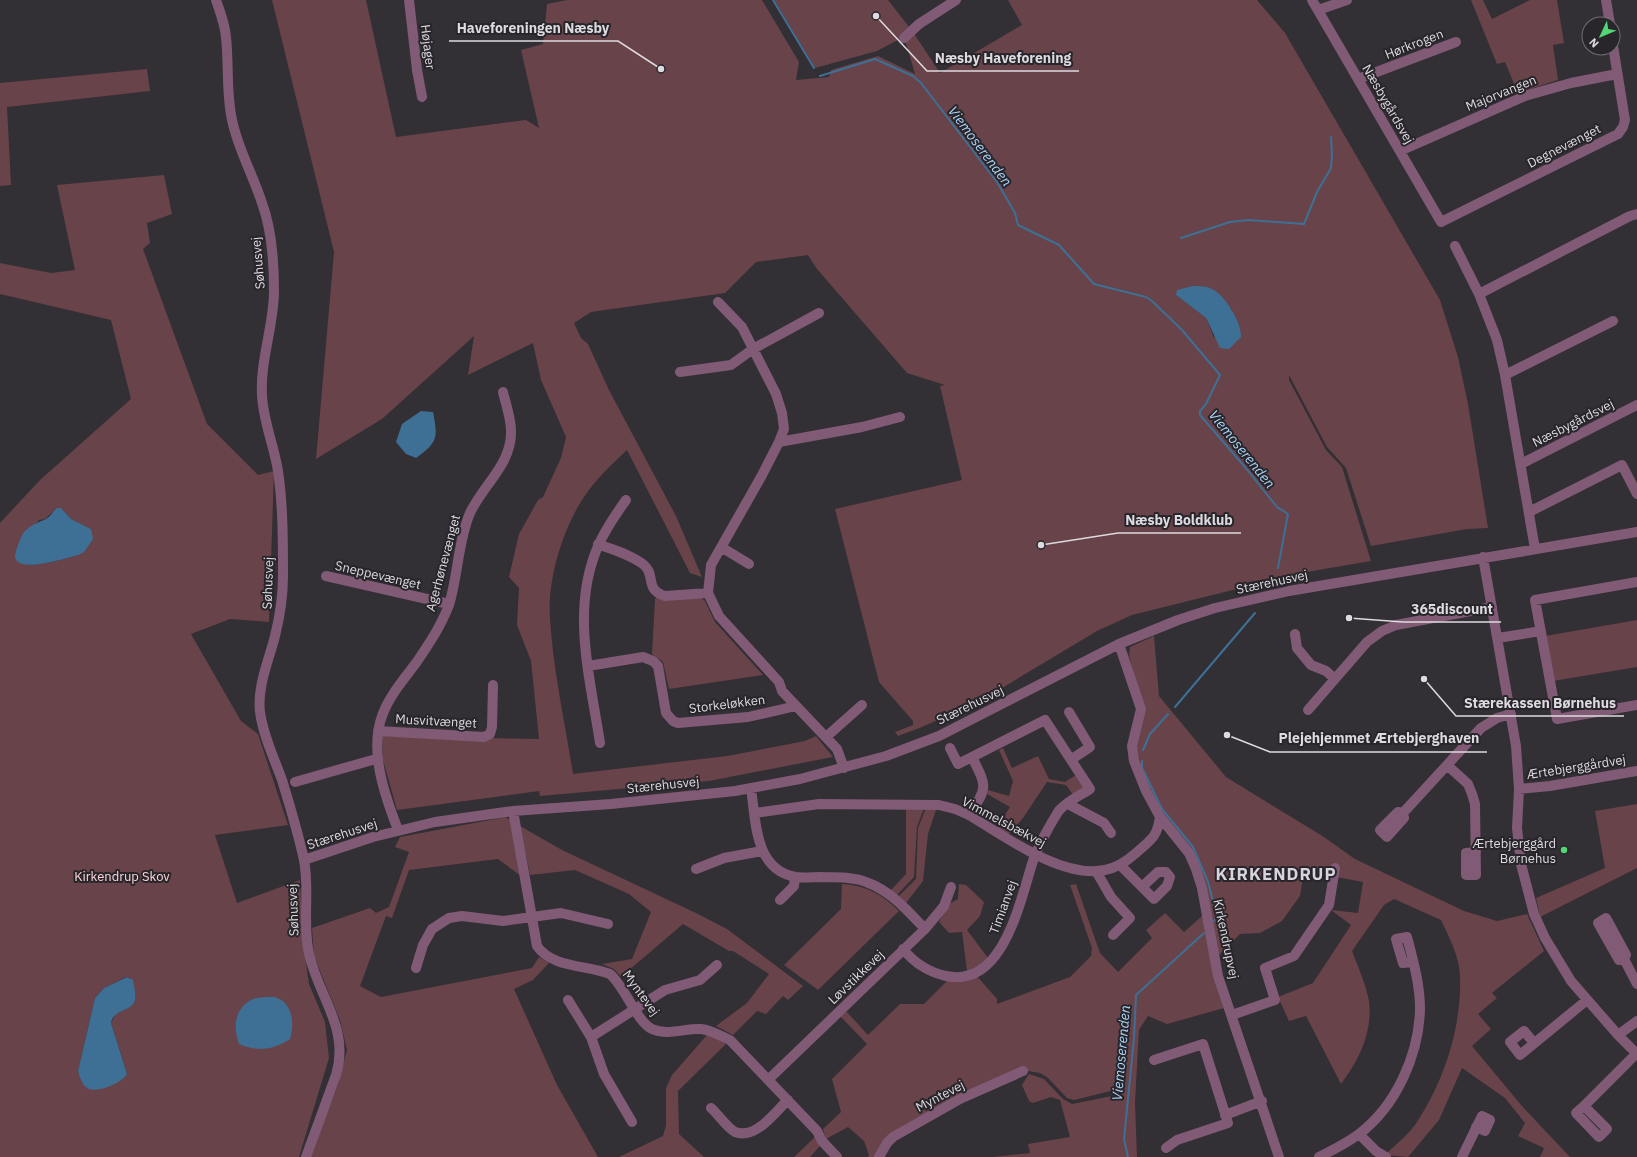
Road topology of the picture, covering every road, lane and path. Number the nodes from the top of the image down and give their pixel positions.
1 (216, 0) edge
2 (409, 0) edge
3 (956, 0) edge
4 (1312, 0) edge
5 (1347, 0) edge
6 (1606, 0) edge
7 (1318, 10) junction
8 (1609, 16) edge
9 (904, 38) dead end
10 (1456, 42) dead end
11 (1614, 56) edge
12 (1617, 74) junction
13 (1358, 79) junction
14 (422, 96) dead end
15 (1400, 151) junction
16 (1637, 214) edge
17 (1441, 222) joint
18 (1454, 246) dead end
19 (1479, 294) junction
20 (718, 302) dead end
21 (819, 313) dead end
22 (1613, 321) dead end
23 (753, 349) junction
24 (680, 372) dead end
25 (1505, 375) junction
26 (504, 392) dead end
27 (1637, 405) edge
28 (900, 417) dead end
29 (779, 442) junction
30 (1521, 464) junction
31 (1637, 494) edge
32 (626, 500) dead end
33 (1529, 512) junction
34 (1637, 532) edge
35 (598, 544) junction
36 (721, 547) junction
37 (1535, 549) junction
38 (1483, 557) junction
39 (749, 564) dead end
40 (326, 576) dead end
41 (1637, 582) edge
42 (708, 593) junction
43 (449, 604) junction
44 (1492, 607) junction
45 (1541, 631) junction
46 (1295, 634) dead end
47 (1498, 638) junction
48 (1119, 644) junction
49 (588, 666) junction
50 (1335, 679) junction
51 (494, 685) dead end
52 (862, 705) dead end
53 (1637, 705) edge
54 (796, 706) junction
55 (1308, 710) dead end
56 (1069, 712) dead end
57 (1511, 714) junction
58 (378, 731) junction
59 (826, 738) junction
60 (600, 743) dead end
61 (950, 748) dead end
62 (972, 758) junction
63 (376, 759) junction
64 (1072, 759) junction
65 (1447, 764) junction
66 (844, 768) junction
67 (1637, 771) edge
68 (296, 782) dead end
69 (751, 789) junction
70 (1519, 789) junction
71 (1068, 804) junction
72 (513, 811) junction
73 (1402, 813) dead end
74 (755, 814) junction
75 (969, 815) junction
76 (1160, 816) junction
77 (398, 830) junction
78 (1111, 833) dead end
79 (1174, 834) junction
80 (1156, 835) junction
81 (762, 851) junction
82 (1476, 852) dead end
83 (1036, 854) junction
84 (304, 860) junction
85 (1120, 865) junction
86 (1335, 868) dead end
87 (696, 869) dead end
88 (1096, 871) junction
89 (795, 877) junction
90 (951, 887) dead end
91 (1142, 887) dead end
92 (780, 900) dead end
93 (533, 918) junction
94 (608, 924) dead end
95 (925, 929) junction
96 (1113, 935) dead end
97 (903, 949) junction
98 (1624, 959) dead end
99 (1413, 962) dead end
100 (717, 965) dead end
101 (416, 968) dead end
102 (1637, 984) edge
103 (568, 1000) dead end
104 (1586, 1000) junction
105 (636, 1009) junction
106 (1232, 1015) junction
107 (1637, 1021) edge
108 (1618, 1035) junction
109 (591, 1037) junction
110 (1534, 1043) dead end
111 (1637, 1054) edge
112 (1154, 1060) dead end
113 (1023, 1071) dead end
114 (769, 1079) junction
115 (788, 1100) junction
116 (1262, 1101) junction
117 (1584, 1106) dead end
118 (711, 1108) dead end
119 (1226, 1114) junction
120 (632, 1122) dead end
121 (1476, 1127) dead end
122 (1359, 1134) junction
123 (1166, 1148) dead end
124 (306, 1157) edge
125 (837, 1157) edge
126 (879, 1157) edge
127 (1279, 1157) edge
128 (1320, 1157) edge
129 (1386, 1157) edge
130 (1462, 1157) edge

1 - 84 street, Søhusvej
2 - 14 street, Højager
3 - 9 street
4 - 7 street, Næsbygårdsvej
5 - 7 street
6 - 8 street
7 - 13 street, Næsbygårdsvej
10 - 13 street, Hørkrogen
11 - 12 street, Degnevænget
12 - 15 street, Majorvangen
12 - 17 street, Degnevænget
13 - 15 street, Næsbygårdsvej
15 - 17 street, Næsbygårdsvej
16 - 19 street
18 - 19 street, Næsbygårdsvej
19 - 25 street, Næsbygårdsvej
20 - 23 street
21 - 23 street
22 - 25 street
23 - 24 street
23 - 29 street
25 - 30 street, Næsbygårdsvej
26 - 43 street, Agerhønevænget
27 - 30 street, Næsbygårdsvej
28 - 29 street
29 - 36 street
30 - 33 street, Næsbygårdsvej
31 - 33 street
32 - 35 street
33 - 37 street, Næsbygårdsvej
34 - 37 street, Stærehusvej
35 - 42 street
35 - 49 street
36 - 39 street
36 - 42 street
37 - 38 street, Stærehusvej
38 - 44 street, Ærtebjerggårdvej
38 - 48 street, Stærehusvej
40 - 43 street, Sneppevænget
41 - 45 street
42 - 54 street, Storkeløkken
43 - 58 street, Agerhønevænget
44 - 47 street, Ærtebjerggårdvej
44 - 50 street
45 - 47 street
45 - 53 street
46 - 50 street
47 - 57 street, Ærtebjerggårdvej
48 - 66 street, Stærehusvej
48 - 76 street, Kirkendrupvej
49 - 54 street, Storkeløkken
49 - 60 street
50 - 55 street
51 - 58 street, Musvitvænget
52 - 59 street
54 - 59 street, Storkeløkken
56 - 64 street
57 - 65 street
57 - 70 street, Ærtebjerggårdvej
58 - 63 street, Agerhønevænget
59 - 66 street, Storkeløkken
61 - 62 street
62 - 64 street
62 - 75 street
63 - 68 street
63 - 77 street, Agerhønevænget
64 - 71 street, Timianvej
65 - 73 street
65 - 82 street
66 - 69 street, Stærehusvej
67 - 70 street, Ærtebjerggårdvej
69 - 72 street, Stærehusvej
69 - 74 street
70 - 104 street, Ærtebjerggårdvej
71 - 78 street
71 - 83 street, Timianvej
72 - 77 street, Stærehusvej
72 - 93 street, Myntevej
74 - 75 street, Vimmelsbækvej
74 - 81 street
75 - 83 street, Vimmelsbækvej
76 - 79 street, Kirkendrupvej
76 - 80 street
77 - 84 street, Stærehusvej
79 - 80 street
79 - 106 street, Kirkendrupvej
80 - 85 street, Vimmelsbækvej
81 - 87 street
81 - 89 street
83 - 88 street, Vimmelsbækvej
83 - 97 street, Timianvej
84 - 124 street, Søhusvej
85 - 88 street, Vimmelsbækvej
85 - 91 street
86 - 106 street
88 - 96 street
89 - 92 street
89 - 95 street
90 - 95 street, Løvstikkevej
93 - 94 street
93 - 101 street
93 - 105 street, Myntevej
95 - 97 street, Løvstikkevej
97 - 114 street, Løvstikkevej
98 - 102 street
99 - 122 street
100 - 105 street
103 - 109 street
104 - 108 street, Ærtebjerggårdvej
104 - 110 street
105 - 109 street
105 - 114 street, Myntevej
106 - 116 street, Kirkendrupvej
107 - 108 street
108 - 111 street, Ærtebjerggårdvej
109 - 120 street
111 - 117 street, Ærtebjerggårdvej
112 - 119 street
113 - 126 street, Myntevej
114 - 115 street, Myntevej
115 - 118 street
115 - 125 street, Myntevej
116 - 119 street
116 - 127 street, Kirkendrupvej
119 - 123 street
121 - 130 street
122 - 128 street
122 - 129 street

